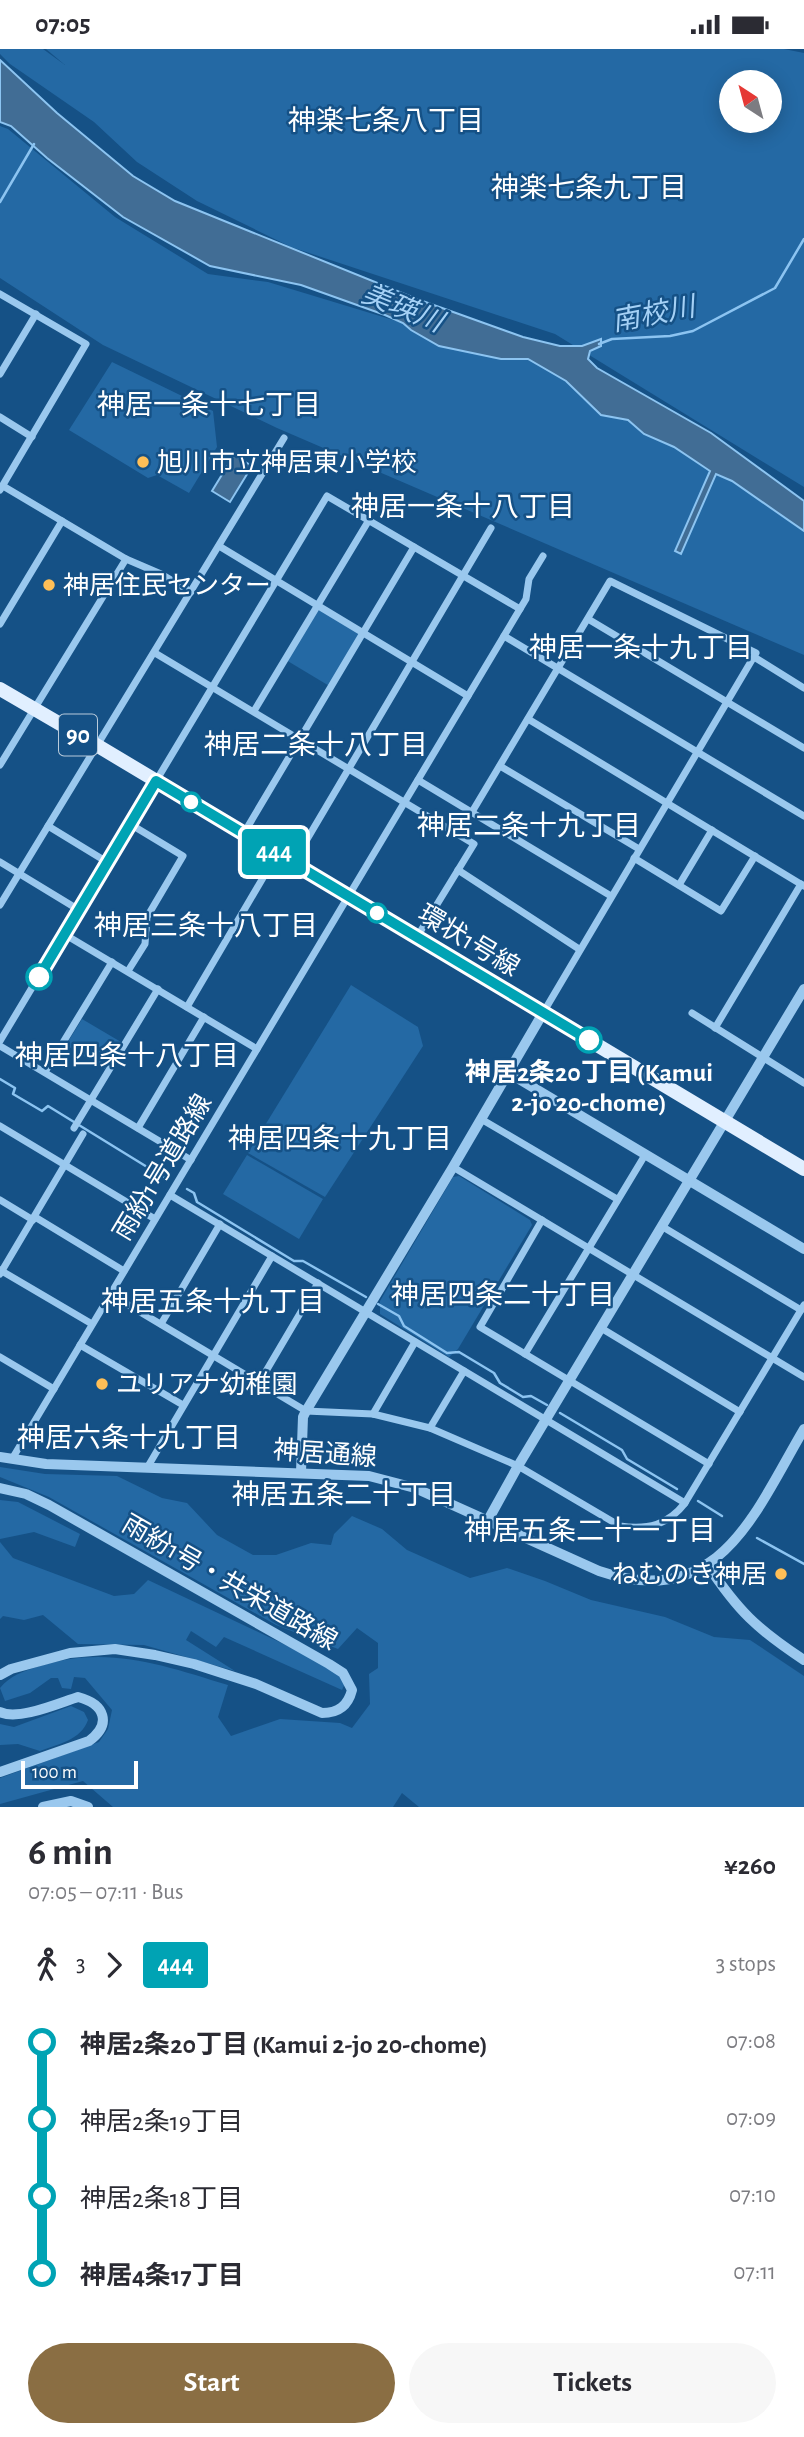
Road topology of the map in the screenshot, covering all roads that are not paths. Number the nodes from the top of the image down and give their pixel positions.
1 (0, 294) edge
2 (36, 314) junction
3 (0, 374) edge
4 (0, 417) edge
5 (32, 437) junction
6 (284, 438) dead end
7 (1, 488) edge
8 (369, 520) junction
9 (62, 521) junction
10 (491, 529) dead end
11 (219, 546) junction
12 (414, 547) junction
13 (543, 557) dead end
14 (126, 559) junction
15 (463, 576) junction
16 (275, 580) junction
17 (191, 592) junction
18 (319, 606) junction
19 (520, 609) junction
20 (588, 619) junction
21 (0, 624) edge
22 (364, 633) junction
23 (504, 636) junction
24 (155, 653) junction
25 (754, 657) junction
26 (413, 663) junction
27 (557, 669) junction
28 (212, 687) junction
29 (804, 688) edge
30 (0, 689) edge
31 (468, 696) junction
32 (727, 702) junction
33 (34, 710) junction
34 (254, 711) junction
35 (528, 719) junction
36 (299, 738) junction
37 (98, 746) junction
38 (804, 748) edge
39 (697, 752) junction
40 (0, 765) edge
41 (500, 766) junction
42 (350, 769) junction
43 (418, 780) junction
44 (156, 781) junction
45 (667, 802) junction
46 (405, 803) junction
47 (472, 812) junction
48 (804, 816) edge
49 (130, 824) junction
50 (48, 827) junction
51 (712, 830) junction
52 (244, 833) junction
53 (639, 849) junction
54 (278, 853) junction
55 (755, 856) junction
56 (634, 858) junction
57 (0, 862) edge
58 (107, 862) junction
59 (293, 863) junction
60 (457, 870) junction
61 (19, 873) junction
62 (679, 885) junction
63 (802, 885) edge
64 (348, 896) junction
65 (611, 896) junction
66 (0, 905) edge
67 (79, 909) junction
68 (65, 934) junction
69 (417, 937) junction
70 (579, 949) junction
71 (111, 962) junction
72 (128, 971) junction
73 (158, 989) junction
74 (804, 989) edge
75 (187, 1007) junction
76 (543, 1013) junction
77 (692, 1013) dead end
78 (204, 1017) junction
79 (715, 1028) junction
80 (0, 1044) edge
81 (257, 1049) junction
82 (764, 1057) junction
83 (44, 1072) junction
84 (509, 1073) junction
85 (804, 1083) edge
86 (91, 1100) junction
87 (481, 1119) junction
88 (725, 1122) junction
89 (0, 1126) edge
90 (74, 1128) dead end
91 (138, 1128) junction
92 (83, 1134) dead end
93 (645, 1155) junction
94 (191, 1160) junction
95 (66, 1165) junction
96 (453, 1167) junction
97 (804, 1169) edge
98 (690, 1181) junction
99 (170, 1195) junction
100 (617, 1199) junction
101 (0, 1200) edge
102 (34, 1218) junction
103 (155, 1219) junction
104 (542, 1220) junction
105 (220, 1224) junction
106 (663, 1227) junction
107 (589, 1248) junction
108 (804, 1248) edge
109 (272, 1256) junction
110 (1, 1271) edge
111 (124, 1271) junction
112 (634, 1275) junction
113 (318, 1283) junction
114 (110, 1294) junction
115 (803, 1308) edge
116 (366, 1311) junction
117 (92, 1324) junction
118 (161, 1324) junction
119 (601, 1328) junction
120 (415, 1342) junction
121 (80, 1345) junction
122 (525, 1354) junction
123 (213, 1355) junction
124 (0, 1357) edge
125 (773, 1358) junction
126 (464, 1371) junction
127 (804, 1377) edge
128 (570, 1381) junction
129 (259, 1383) junction
130 (54, 1389) junction
131 (183, 1405) junction
132 (306, 1411) junction
133 (740, 1412) junction
134 (373, 1414) junction
135 (547, 1419) junction
136 (430, 1428) junction
137 (804, 1429) edge
138 (0, 1457) edge
139 (12, 1459) junction
140 (709, 1464) junction
141 (518, 1466) junction
142 (147, 1468) junction
143 (301, 1472) junction
144 (0, 1488) edge
145 (685, 1503) junction
146 (487, 1521) junction
147 (707, 1564) junction
148 (804, 1660) edge
149 (0, 1675) edge
150 (0, 1712) edge
151 (0, 1772) edge
152 (43, 1807) edge
153 (88, 1807) edge

1 - 2 street
2 - 3 street
2 - 5 street
4 - 5 street
5 - 7 street
6 - 11 street
7 - 9 street
8 - 12 street
8 - 16 street
8 - 18 street
9 - 14 street
9 - 21 street
10 - 15 street
11 - 16 street
11 - 17 street
12 - 15 street
12 - 22 street
13 - 19 street, 雨紛1号道路線
14 - 17 street
14 - 33 street
15 - 19 street
15 - 26 street
16 - 18 street
16 - 28 street
17 - 24 street
18 - 22 street
18 - 34 street
19 - 23 street, 雨紛1号道路線
20 - 25 street
20 - 27 street
20 - 32 street
22 - 26 street
22 - 36 street
23 - 27 street
23 - 31 street, 雨紛1号道路線
24 - 28 street
24 - 37 street
25 - 29 street
25 - 32 street
26 - 31 street
26 - 42 street
27 - 35 street
27 - 39 street
28 - 34 street
28 - 44 street
30 - 33 main road, 環状1号線 / 90
31 - 43 street, 雨紛1号道路線
32 - 38 street
32 - 39 street
33 - 37 main road, 環状1号線 / 90
33 - 40 street
34 - 36 street
35 - 41 street
35 - 45 street
36 - 42 street
36 - 52 street
37 - 44 main road, 環状1号線 / 90
37 - 50 street
39 - 45 street
39 - 48 street
41 - 47 street
41 - 53 street
42 - 46 street
42 - 59 street
43 - 46 street, 雨紛1号道路線
43 - 47 street
44 - 49 street
44 - 52 main road, 環状1号線 / 90
45 - 51 street
45 - 53 street
46 - 60 street
46 - 64 street, 雨紛1号道路線
47 - 65 street
49 - 58 street
49 - 72 street
50 - 58 street
50 - 61 street
51 - 55 street
51 - 62 street
52 - 54 main road, 環状1号線 / 90
53 - 56 street
54 - 59 main road, 環状1号線 / 90
54 - 75 street
55 - 62 street
55 - 63 street
56 - 62 street
56 - 65 street
57 - 61 street
58 - 67 street
59 - 64 main road, 環状1号線 / 90
60 - 69 street
60 - 70 street
61 - 66 street
61 - 67 street
63 - 79 street
64 - 69 main road, 環状1号線 / 90
64 - 81 street, 雨紛1号道路線
65 - 70 street
67 - 68 street
68 - 71 street
68 - 80 street
69 - 76 main road, 環状1号線 / 90
70 - 76 street
71 - 72 street
71 - 83 street
72 - 73 street
73 - 75 street
73 - 86 street
74 - 82 street
75 - 78 street
76 - 84 street
76 - 88 main road, 環状1号線 / 90
77 - 79 street
78 - 81 street
78 - 91 street
79 - 82 street
80 - 83 street
81 - 94 street, 雨紛1号道路線
82 - 85 street
82 - 88 street
83 - 86 street
84 - 87 street
84 - 93 street
86 - 90 street
86 - 91 street
87 - 96 street
87 - 100 street
88 - 97 main road, 環状1号線 / 90
88 - 98 street
89 - 95 street
91 - 94 street
92 - 95 street
93 - 98 street
93 - 100 street
94 - 99 street, 雨紛1号道路線
95 - 102 street
95 - 103 street
96 - 104 street
96 - 116 street
98 - 106 street
98 - 108 street
99 - 103 street, 雨紛1号道路線
99 - 105 street
100 - 107 street
101 - 102 street
102 - 110 street
102 - 111 street
103 - 111 street, 雨紛1号道路線
104 - 107 street
104 - 122 street
105 - 109 street
105 - 118 street
106 - 112 street
106 - 115 street
107 - 112 street
107 - 122 street
109 - 113 street
109 - 123 street
110 - 117 street
111 - 114 street, 雨紛1号道路線
112 - 119 street
112 - 125 street
113 - 116 street
113 - 129 street
114 - 117 street, 雨紛1号道路線
114 - 118 street
115 - 125 street
116 - 120 street
116 - 132 street
117 - 121 street, 雨紛1号道路線
118 - 123 street
119 - 128 street
119 - 133 street
120 - 126 street
120 - 134 street
121 - 130 street, 雨紛1号道路線
121 - 131 street
122 - 128 street
123 - 129 street
123 - 131 street
124 - 130 street
125 - 127 street
125 - 133 street
126 - 135 street
126 - 136 street
128 - 135 street
128 - 140 street
129 - 132 street
130 - 139 street, 雨紛1号道路線
131 - 142 street
132 - 134 street
132 - 143 street
133 - 140 street
134 - 136 street
135 - 141 street
135 - 145 street
136 - 141 street
137 - 147 street, 神居通線
138 - 139 street, 神居通線
139 - 142 street, 神居通線
140 - 145 street
141 - 145 street
141 - 146 street
142 - 143 street, 神居通線
143 - 146 street, 神居通線
144 - 149 street, 雨紛1号・共栄道路線
146 - 147 street, 神居通線
147 - 148 street
150 - 151 street
152 - 153 street

